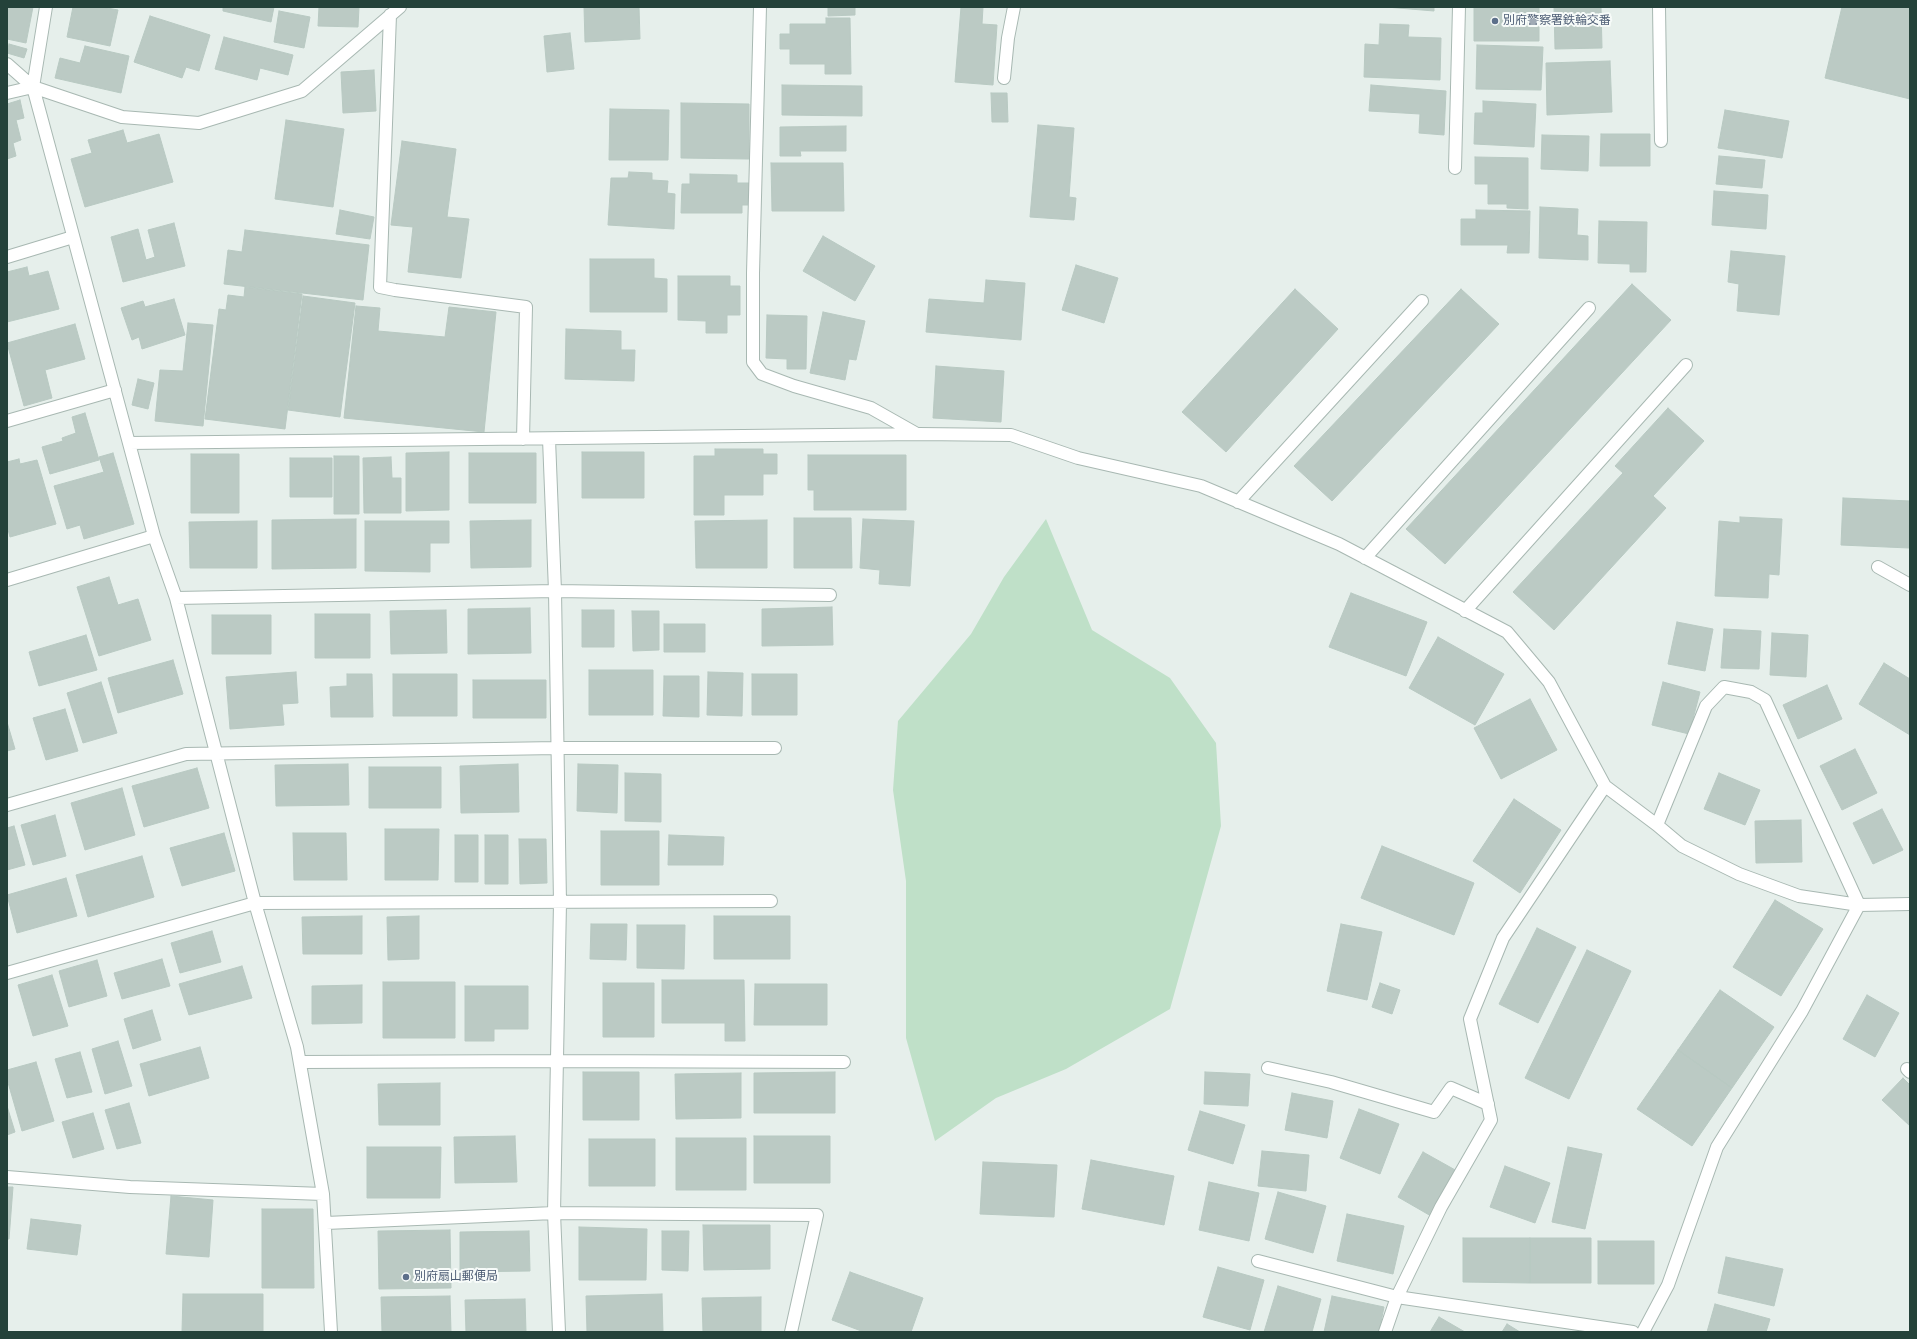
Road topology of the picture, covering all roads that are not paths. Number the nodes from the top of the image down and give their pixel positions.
1 (46, 7) edge
2 (400, 7) edge
3 (760, 7) edge
4 (1014, 7) edge
5 (1459, 7) edge
6 (1659, 7) edge
7 (390, 15) junction
8 (7, 64) edge
9 (1004, 78) dead end
10 (33, 87) junction
11 (7, 93) edge
12 (1661, 142) dead end
13 (1455, 168) dead end
14 (74, 237) junction
15 (7, 257) edge
16 (1422, 301) dead end
17 (1589, 308) dead end
18 (1686, 365) dead end
19 (115, 390) junction
20 (7, 421) edge
21 (918, 434) junction
22 (523, 439) junction
23 (549, 439) junction
24 (129, 444) junction
25 (1238, 502) junction
26 (154, 536) junction
27 (1365, 558) junction
28 (1878, 567) dead end
29 (7, 580) edge
30 (1910, 585) edge
31 (555, 591) junction
32 (830, 595) dead end
33 (176, 598) junction
34 (1465, 611) junction
35 (557, 748) junction
36 (775, 748) dead end
37 (217, 752) junction
38 (1605, 786) junction
39 (7, 805) edge
40 (1657, 825) junction
41 (771, 901) dead end
42 (560, 902) junction
43 (255, 903) junction
44 (1910, 904) edge
45 (1859, 905) junction
46 (7, 973) edge
47 (557, 1061) junction
48 (300, 1062) junction
49 (844, 1062) dead end
50 (1268, 1068) dead end
51 (1488, 1104) junction
52 (7, 1177) edge
53 (323, 1194) junction
54 (554, 1212) junction
55 (326, 1223) junction
56 (1258, 1261) dead end
57 (1397, 1297) junction
58 (331, 1332) edge
59 (558, 1332) edge
60 (791, 1332) edge
61 (1385, 1332) edge
62 (1633, 1332) edge
63 (1643, 1332) edge

1 - 10 street
2 - 7 street
3 - 21 street
4 - 9 street
5 - 13 street
6 - 12 street
7 - 10 street
7 - 22 street
8 - 10 street
10 - 11 street
10 - 14 street
14 - 15 street
14 - 19 street
16 - 25 street
17 - 27 street
18 - 34 street
19 - 20 street
19 - 24 street
21 - 23 street
21 - 25 street
22 - 23 street
22 - 24 street
23 - 31 street
24 - 26 street
25 - 27 street
26 - 29 street
26 - 33 street
27 - 34 street
28 - 30 street
31 - 32 street
31 - 33 street
31 - 35 street
33 - 37 street
34 - 38 street
35 - 36 street
35 - 37 street
35 - 42 street
37 - 39 street
37 - 43 street
38 - 40 street
38 - 51 street
40 - 45 street
40 - 45 street
41 - 42 street
42 - 43 street
42 - 47 street
43 - 46 street
43 - 48 street
44 - 45 street
45 - 63 street
47 - 48 street
47 - 49 street
47 - 54 street
48 - 53 street
50 - 51 street
51 - 57 street
52 - 53 street
53 - 55 street
54 - 55 street
54 - 59 street
54 - 60 street
55 - 58 street
56 - 57 street
57 - 61 street
57 - 62 street

